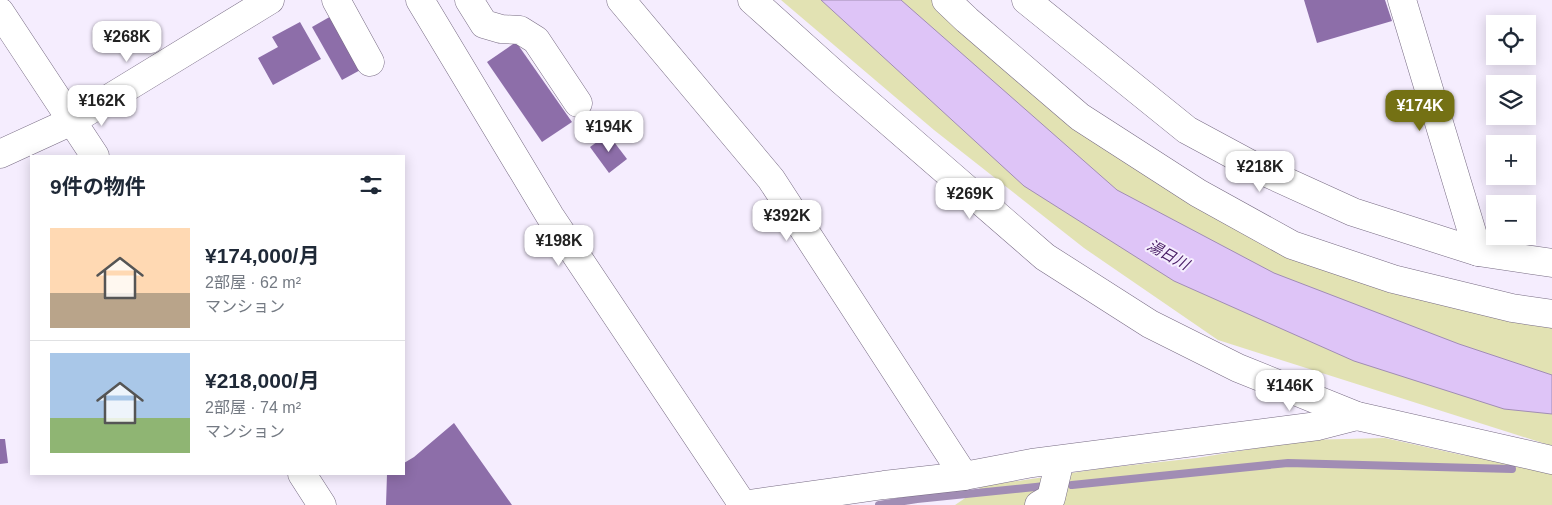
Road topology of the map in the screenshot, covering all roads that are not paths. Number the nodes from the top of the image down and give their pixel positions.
1 (270, 0) edge
2 (336, 0) edge
3 (420, 0) edge
4 (469, 0) edge
5 (621, 0) edge
6 (752, 0) edge
7 (946, 0) edge
8 (1026, 0) edge
9 (1402, 0) edge
10 (0, 12) edge
11 (370, 62) dead end
12 (578, 103) dead end
13 (72, 121) junction
14 (0, 154) edge
15 (94, 155) edge
16 (1478, 252) junction
17 (1552, 263) edge
18 (1552, 314) edge
19 (1357, 416) junction
20 (1060, 460) junction
21 (1552, 460) edge
22 (303, 475) edge
23 (964, 476) junction
24 (322, 505) edge
25 (743, 505) edge
26 (1039, 505) edge

1 - 13 street
2 - 11 street
3 - 25 street
4 - 12 street
5 - 23 street
6 - 19 street
7 - 18 street
8 - 16 street
9 - 16 street
10 - 13 street
13 - 14 street
13 - 15 street
16 - 17 street
19 - 20 street
19 - 21 street
20 - 23 street
20 - 26 street
22 - 24 street
23 - 25 street

